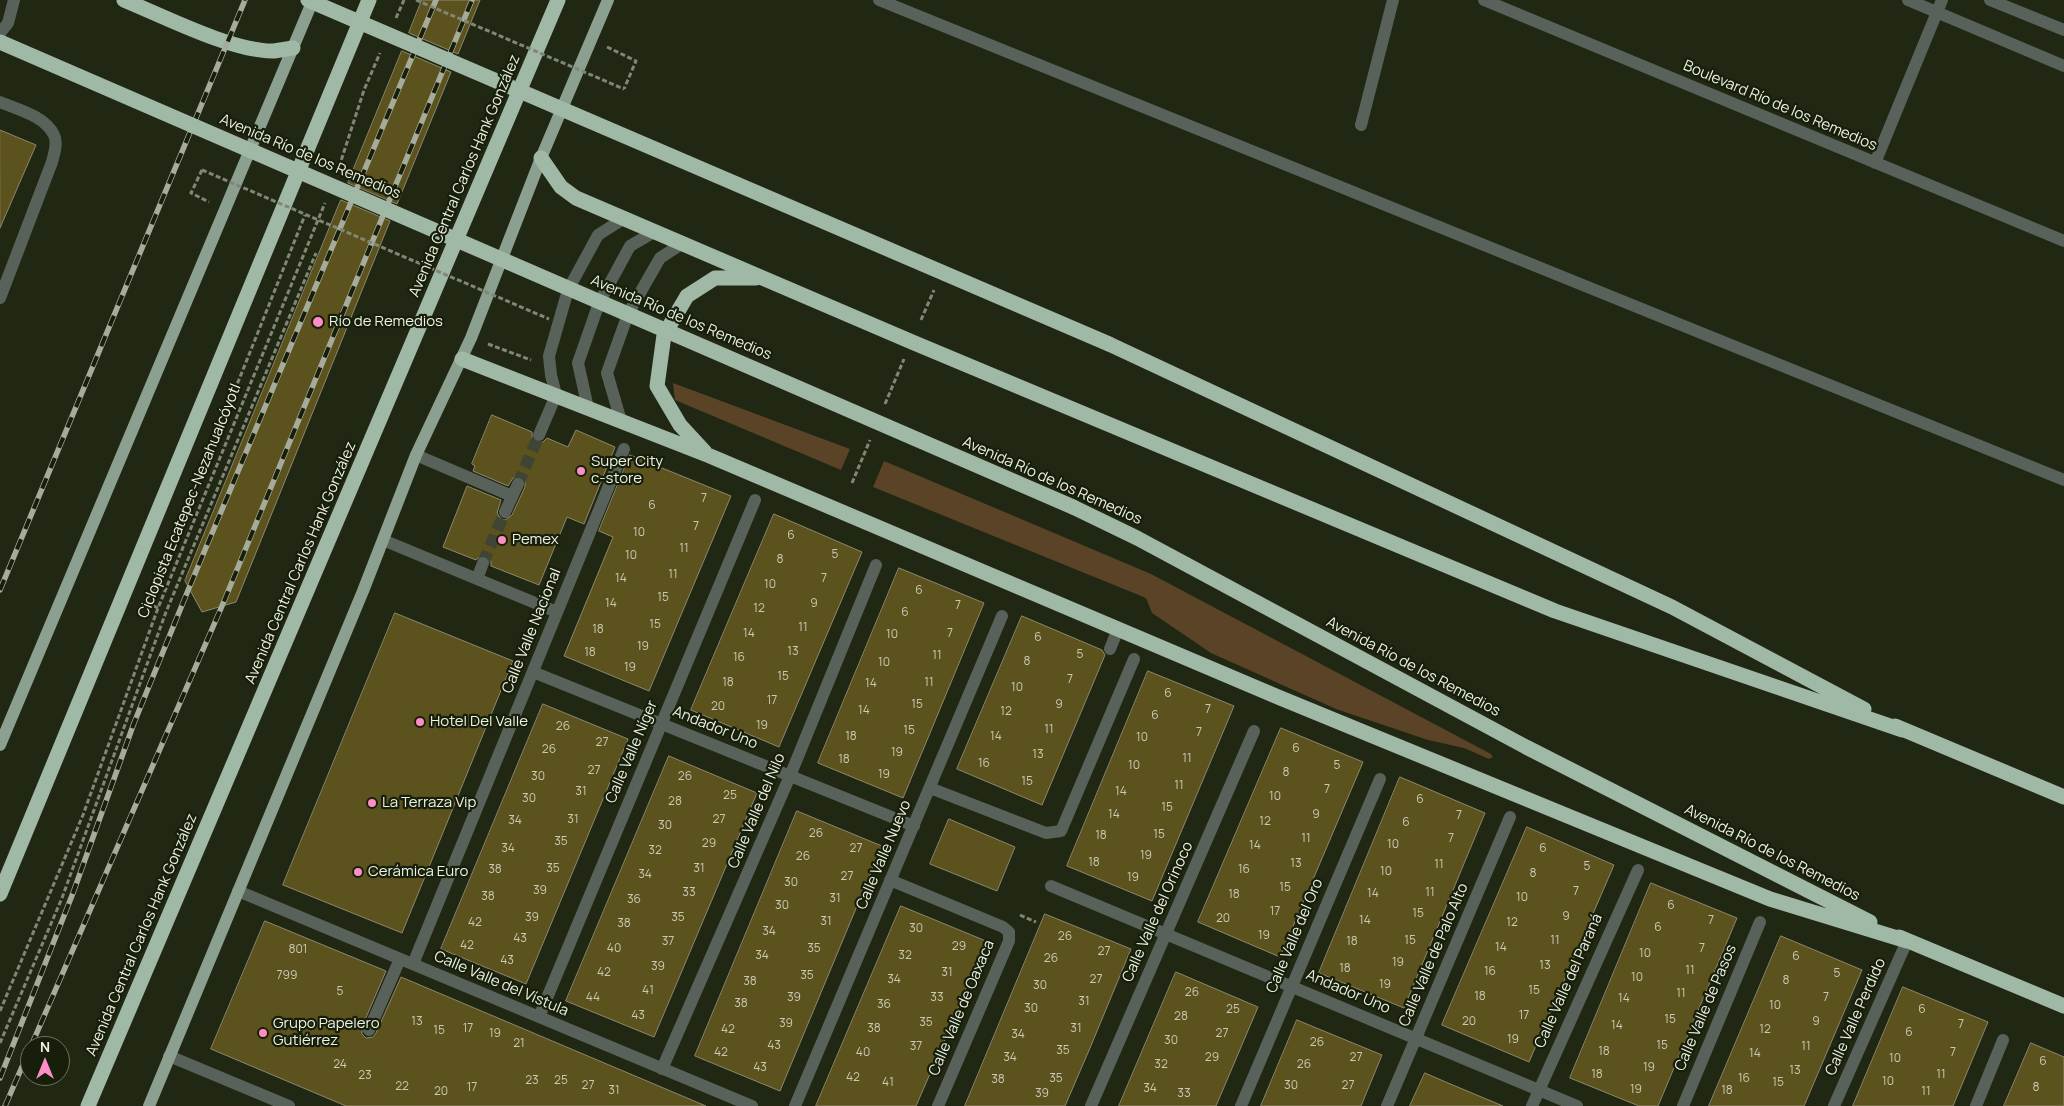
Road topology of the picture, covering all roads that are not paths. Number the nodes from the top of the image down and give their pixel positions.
1 (14, 0) edge
2 (124, 0) edge
3 (308, 0) edge
4 (313, 0) edge
5 (369, 0) edge
6 (558, 0) edge
7 (608, 0) edge
8 (879, 0) edge
9 (1393, 0) edge
10 (1484, 0) edge
11 (1908, 0) edge
12 (1990, 0) edge
13 (1503, 4) edge
14 (1939, 6) edge
15 (2064, 30) edge
16 (0, 33) edge
17 (0, 42) edge
18 (293, 48) junction
19 (2064, 66) edge
20 (0, 102) edge
21 (1362, 125) dead end
22 (541, 158) junction
23 (1875, 163) junction
24 (622, 219) junction
25 (654, 232) junction
26 (2064, 241) edge
27 (683, 243) junction
28 (760, 278) junction
29 (0, 298) edge
30 (462, 358) junction
31 (556, 395) junction
32 (588, 408) junction
33 (621, 421) junction
34 (539, 435) tunnel mouth
35 (624, 449) dead end
36 (416, 455) junction
37 (710, 456) junction
38 (2064, 480) edge
39 (518, 484) tunnel mouth
40 (512, 496) junction
41 (755, 500) dead end
42 (505, 512) tunnel mouth
43 (383, 540) junction
44 (484, 563) tunnel mouth
45 (876, 566) dead end
46 (477, 579) junction
47 (557, 612) junction
48 (1002, 616) dead end
49 (1118, 629) junction
50 (1110, 649) dead end
51 (1134, 659) dead end
52 (533, 672) junction
53 (661, 724) junction
54 (1902, 730) junction
55 (1254, 731) dead end
56 (0, 745) edge
57 (790, 776) junction
58 (1380, 779) dead end
59 (930, 788) junction
60 (2064, 797) edge
61 (1510, 817) dead end
62 (914, 826) junction
63 (1638, 870) dead end
64 (890, 880) junction
65 (1051, 886) dead end
66 (238, 891) junction
67 (0, 894) edge
68 (1760, 922) dead end
69 (1166, 934) junction
70 (1907, 941) junction
71 (400, 959) junction
72 (413, 964) junction
73 (1290, 986) junction
74 (2064, 1006) edge
75 (539, 1017) junction
76 (369, 1030) dead end
77 (1416, 1038) junction
78 (2004, 1040) dead end
79 (169, 1056) junction
80 (662, 1069) junction
81 (1538, 1090) junction
82 (88, 1106) edge
83 (148, 1106) edge
84 (290, 1106) edge
85 (752, 1106) edge
86 (795, 1106) edge
87 (938, 1106) edge
88 (1091, 1106) edge
89 (1241, 1106) edge
90 (1386, 1106) edge
91 (1532, 1106) edge
92 (1577, 1106) edge
93 (1682, 1106) edge
94 (1834, 1106) edge
95 (1976, 1106) edge

1 - 16 street
2 - 18 highway
3 - 54 highway, bridge
4 - 18 main road
5 - 67 highway
6 - 82 highway, Avenida Central Carlos Hank González
7 - 22 main road
8 - 38 street
9 - 21 street
10 - 13 street, Boulevard Río de los Remedios
11 - 14 street
12 - 15 street
13 - 23 street, Boulevard Río de los Remedios
14 - 19 street
14 - 23 street
17 - 70 highway, Avenida Río de los Remedios, bridge
18 - 56 main road
20 - 29 street
22 - 24 highway
22 - 30 main road
23 - 26 street, Boulevard Río de los Remedios
24 - 25 highway
24 - 31 street
25 - 27 highway
25 - 32 street
27 - 28 highway
27 - 33 street
28 - 37 highway
28 - 54 highway
30 - 31 highway
30 - 36 main road
31 - 32 highway
31 - 34 street
32 - 33 highway
33 - 37 highway
35 - 47 street, Calle Valle Nacional
36 - 40 street
36 - 43 main road
37 - 49 highway
39 - 40 street
40 - 42 street
41 - 53 street, Calle Valle Níger
43 - 46 street
43 - 66 main road
44 - 46 street
45 - 57 street, Calle Valle del Nilo
46 - 47 street
47 - 52 street, Calle Valle Nacional
48 - 59 street, Calle Valle Nuevo
49 - 50 street
49 - 70 highway
51 - 59 street
52 - 53 street, Andador Uno
52 - 72 street, Calle Valle Nacional
53 - 57 street, Andador Uno
53 - 75 street, Calle Valle Níger
54 - 60 highway
55 - 69 street, Calle Valle del Orinoco
57 - 62 street, Andador Uno
57 - 80 street, Calle Valle del Nilo
58 - 73 street, Calle Valle del Oro
59 - 62 street, Calle Valle Nuevo
61 - 77 street, Calle Valle de Palo Alto
62 - 64 street, Calle Valle Nuevo
63 - 81 street, Calle Valle del Paraná
64 - 86 street, Calle Valle Nuevo
64 - 87 street, Calle Valle de Oaxaca
65 - 69 street, Andador Uno
66 - 71 street, Calle Valle del Vístula
66 - 79 main road
68 - 93 street, Calle Valle de Pasos
69 - 73 street, Andador Uno
69 - 88 street, Calle Valle del Orinoco
70 - 74 highway, Avenida Río de los Remedios
70 - 94 street, Calle Valle Perdido
71 - 72 street, Calle Valle del Vístula
71 - 76 street
72 - 75 street, Calle Valle del Vístula
73 - 77 street, Andador Uno
73 - 89 street, Calle Valle del Oro
75 - 80 street, Calle Valle del Vístula
77 - 81 street, Andador Uno
77 - 90 street, Calle Valle de Palo Alto
78 - 95 street
79 - 83 main road
79 - 84 street
80 - 85 street, Calle Valle del Vístula
81 - 91 street, Calle Valle del Paraná
81 - 92 street, Andador Uno

